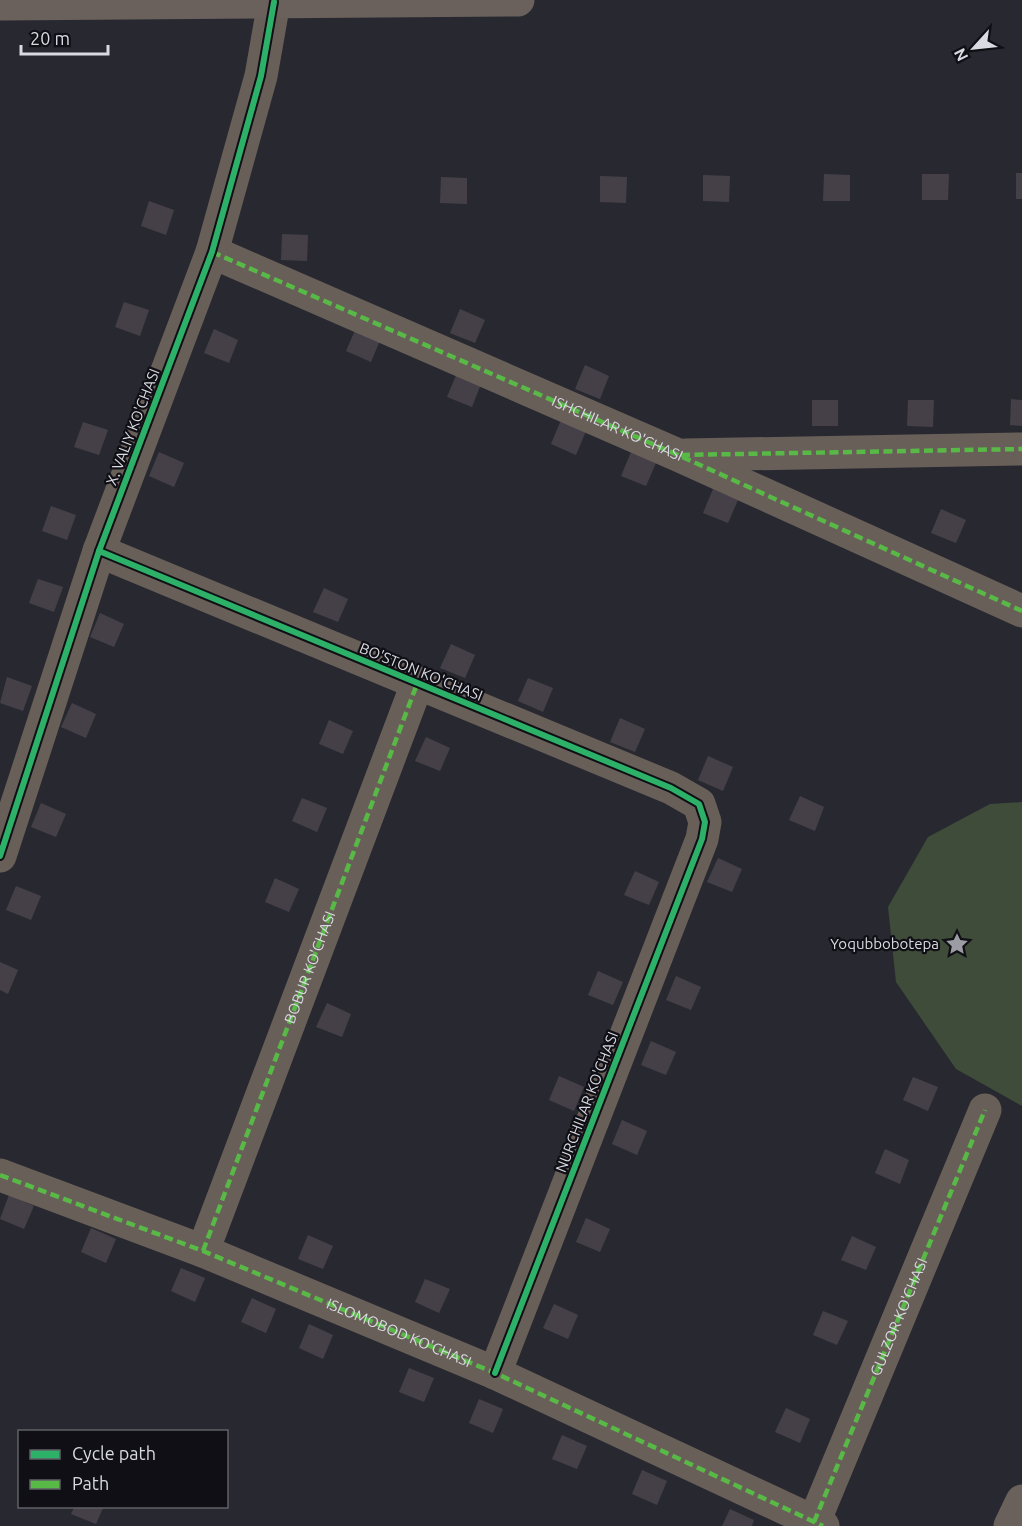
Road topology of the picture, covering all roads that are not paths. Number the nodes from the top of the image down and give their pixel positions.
1 (518, 0) edge
2 (274, 2) junction
3 (0, 4) edge
4 (212, 252) junction
5 (1022, 449) edge
6 (678, 455) junction
7 (99, 551) junction
8 (1022, 611) edge
9 (417, 684) junction
10 (702, 839) joint
11 (0, 856) edge
12 (985, 1110) dead end
13 (0, 1175) edge
14 (203, 1251) junction
15 (495, 1373) junction
16 (1022, 1501) edge
17 (818, 1524) edge
18 (1010, 1526) edge

1 - 2 main road
2 - 3 main road
2 - 4 street, X. VALIY KO'CHASI
4 - 6 street, ISHCHILAR KO'CHASI
4 - 7 street, X. VALIY KO'CHASI
5 - 6 street
6 - 8 street, ISHCHILAR KO'CHASI
7 - 9 street, BO'STON KO'CHASI
7 - 11 street, X. VALIY KO'CHASI
9 - 10 street, BO'STON KO'CHASI
9 - 14 street, BOBUR KO'CHASI
10 - 15 street, NURCHILAR KO'CHASI
12 - 17 street, GULZOR KO'CHASI
13 - 14 street, ISLOMOBOD KO'CHASI
14 - 15 street, ISLOMOBOD KO'CHASI
15 - 17 street, ISLOMOBOD KO'CHASI
16 - 18 main road

